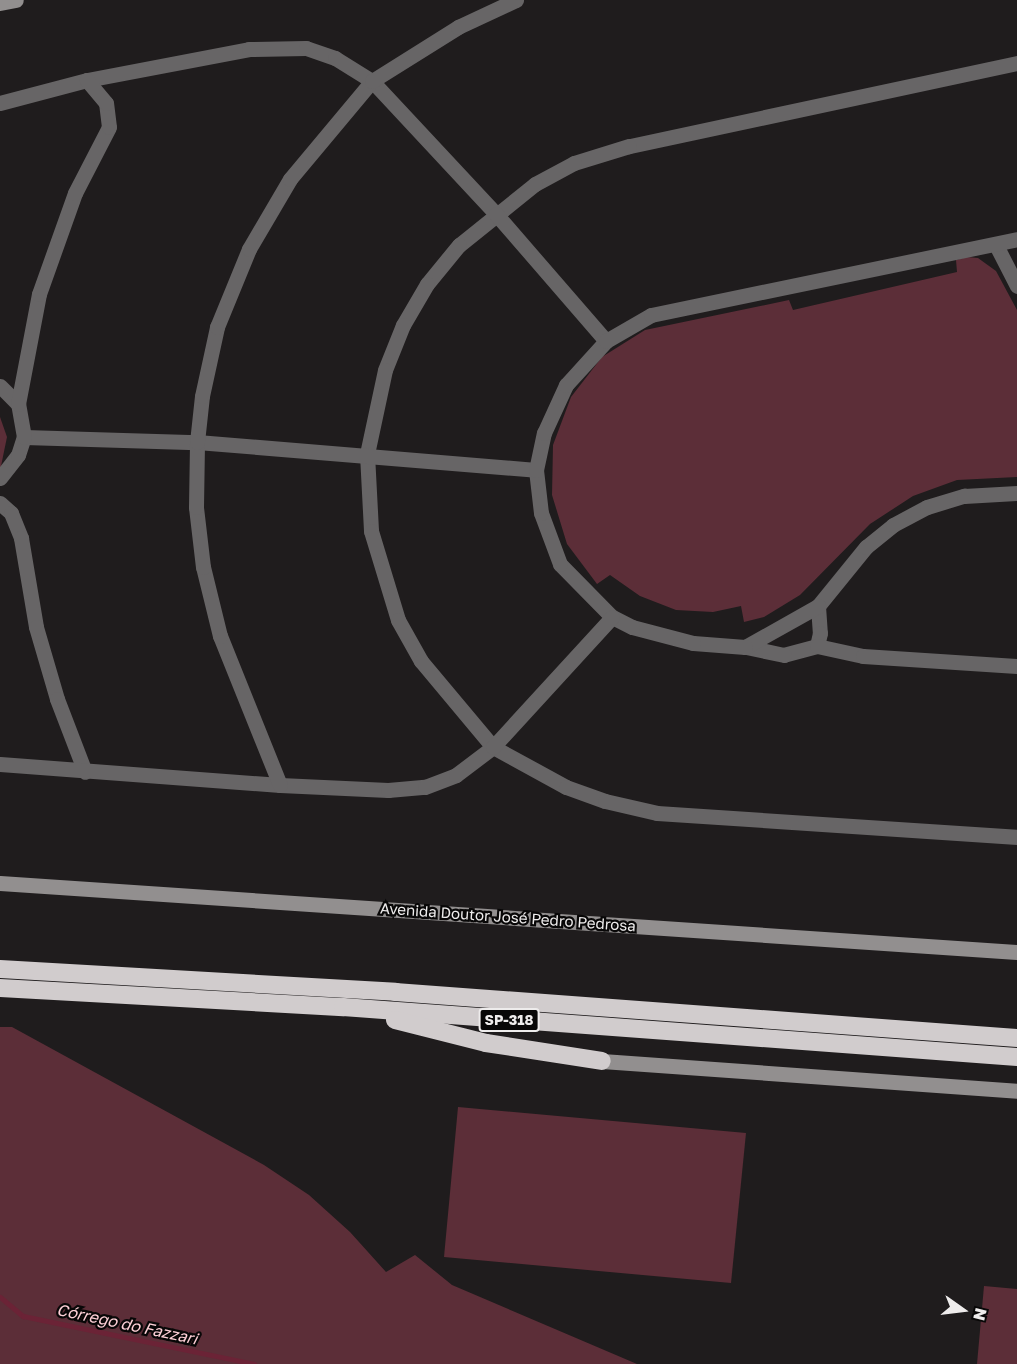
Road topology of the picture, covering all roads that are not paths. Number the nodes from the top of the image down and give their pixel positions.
1 (16, 0) edge
2 (516, 0) edge
3 (0, 3) edge
4 (1017, 63) edge
5 (87, 80) junction
6 (372, 81) junction
7 (0, 103) edge
8 (496, 214) junction
9 (1017, 239) edge
10 (996, 245) junction
11 (1017, 286) edge
12 (606, 341) junction
13 (0, 386) edge
14 (18, 404) junction
15 (24, 437) junction
16 (197, 442) junction
17 (367, 454) junction
18 (536, 470) junction
19 (0, 478) edge
20 (1017, 493) edge
21 (0, 502) edge
22 (818, 606) junction
23 (612, 617) junction
24 (817, 646) junction
25 (745, 647) junction
26 (1017, 666) edge
27 (493, 747) junction
28 (0, 764) edge
29 (85, 772) junction
30 (280, 785) junction
31 (1017, 837) edge
32 (0, 883) edge
33 (1017, 952) edge
34 (0, 961) edge
35 (0, 969) edge
36 (61, 973) junction
37 (0, 988) edge
38 (343, 1007) junction
39 (1017, 1038) edge
40 (1017, 1058) edge
41 (602, 1061) joint
42 (1017, 1091) edge

1 - 3 street
2 - 6 street
4 - 8 street
5 - 6 street
5 - 7 street
5 - 14 street
6 - 8 street
6 - 16 street
8 - 12 street
8 - 17 street
9 - 10 street
10 - 11 street
10 - 12 street
12 - 18 street
13 - 14 street
14 - 15 street
15 - 16 street
15 - 19 street
16 - 17 street
16 - 30 street
17 - 18 street
17 - 27 street
18 - 23 street
20 - 22 street
21 - 29 street
22 - 24 street
22 - 25 street
23 - 25 street
23 - 27 street
24 - 25 street
24 - 26 street
27 - 30 street
27 - 31 street
28 - 29 street
29 - 30 street
32 - 33 street, Avenida Doutor José Pedro Pedrosa
34 - 36 highway
35 - 36 highway, SP-318
36 - 39 highway, SP-318
37 - 38 highway, SP-318
38 - 40 highway, SP-318
38 - 41 highway
41 - 42 street

